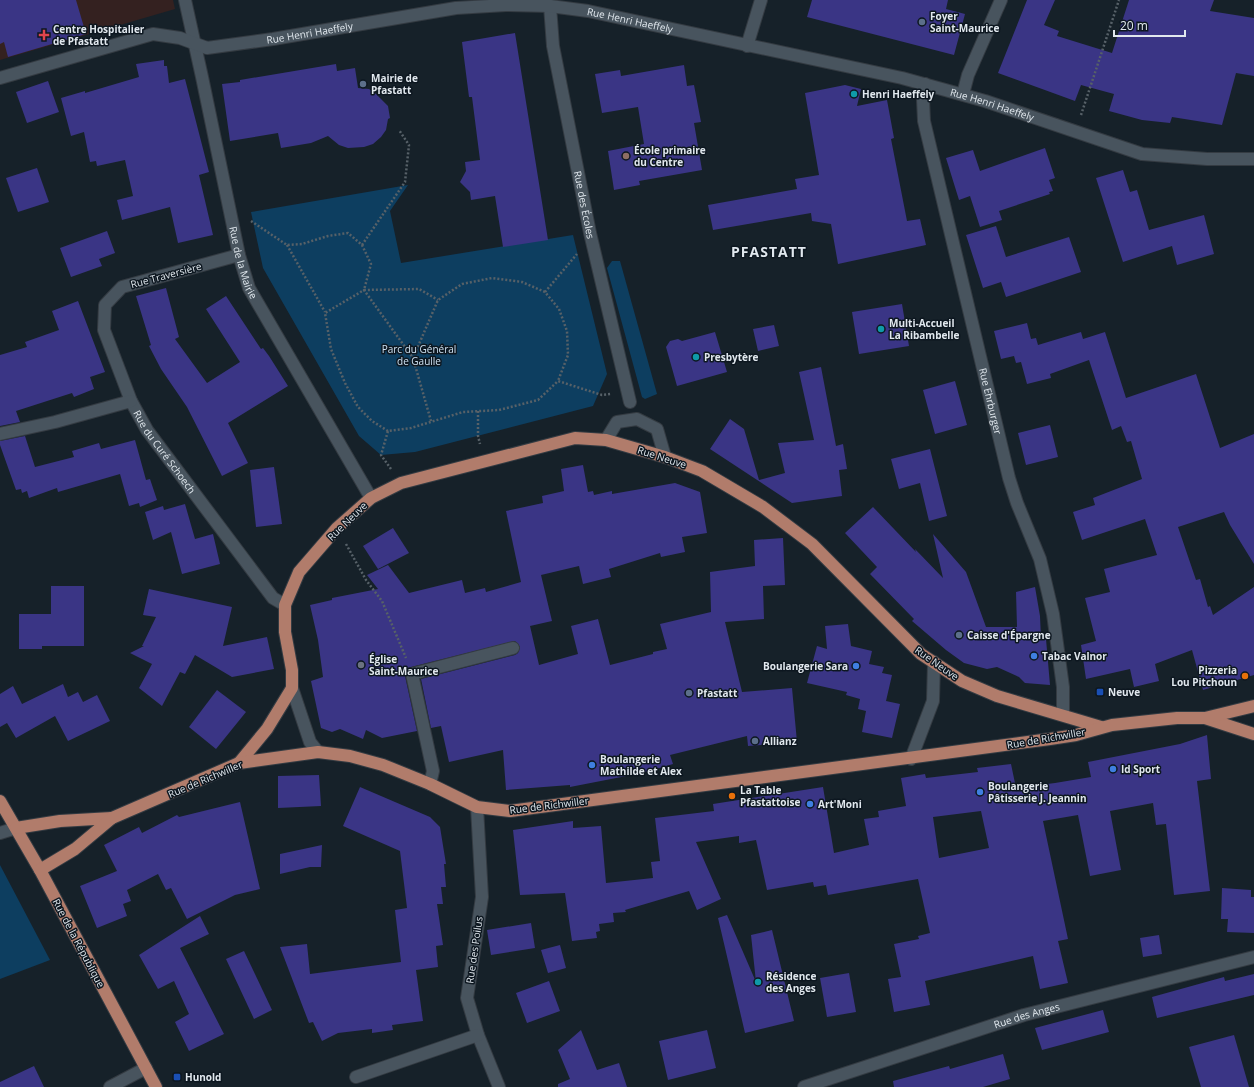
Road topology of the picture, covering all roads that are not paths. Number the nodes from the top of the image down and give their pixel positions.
1 (185, 0) edge
2 (761, 0) edge
3 (1001, 0) edge
4 (456, 4) edge
5 (550, 6) junction
6 (194, 43) junction
7 (747, 46) junction
8 (0, 78) edge
9 (925, 84) junction
10 (963, 94) junction
11 (1254, 159) edge
12 (239, 255) junction
13 (629, 397) road end
14 (131, 401) junction
15 (0, 434) edge
16 (606, 440) junction
17 (665, 457) junction
18 (371, 498) junction
19 (285, 605) junction
20 (513, 648) dead end
21 (934, 662) junction
22 (292, 688) junction
23 (1254, 706) edge
24 (1063, 715) junction
25 (1205, 718) junction
26 (1101, 727) junction
27 (1254, 734) edge
28 (318, 752) junction
29 (911, 759) junction
30 (239, 763) junction
31 (430, 784) junction
32 (0, 801) edge
33 (477, 807) junction
34 (112, 818) junction
35 (16, 828) junction
36 (0, 832) edge
37 (40, 870) junction
38 (1254, 957) edge
39 (478, 1035) junction
40 (146, 1068) junction
41 (356, 1077) dead end
42 (110, 1087) edge
43 (156, 1087) edge
44 (499, 1087) edge
45 (804, 1087) edge

1 - 6 street, Rue de la Mairie
2 - 7 street
3 - 10 street
4 - 5 street, Rue Henri Haeffely
4 - 6 street, Rue Henri Haeffely
5 - 7 street, Rue Henri Haeffely
5 - 13 street, Rue des Écoles
6 - 8 street, Rue Henri Haeffely
6 - 12 street, Rue de la Mairie
7 - 9 street, Rue Henri Haeffely
9 - 10 street, Rue Henri Haeffely
9 - 24 street, Rue Ehrburger
10 - 11 street, Rue Henri Haeffely
12 - 14 street, Rue Traversière
12 - 18 street, Rue de la Mairie
14 - 15 street, Rue du Curé Schoech
14 - 19 street, Rue du Curé Schoech
16 - 17 main road, Rue Neuve
16 - 17 street
16 - 18 main road, Rue Neuve
17 - 21 main road, Rue Neuve
18 - 19 main road, Rue Neuve
19 - 22 main road, Rue Neuve
20 - 31 street
21 - 24 main road, Rue Neuve
21 - 29 street
22 - 28 street, Rue Neuve
22 - 30 main road
23 - 25 main road, Rue de Richwiller
24 - 26 main road, Rue Neuve
25 - 26 main road, Rue de Richwiller
25 - 27 main road, Rue de Richwiller
26 - 29 main road, Rue de Richwiller
28 - 30 main road, Rue de Richwiller
28 - 31 main road, Rue de Richwiller
29 - 33 main road, Rue de Richwiller
30 - 34 main road, Rue de Richwiller
31 - 33 main road, Rue de Richwiller
32 - 35 main road, Rue de la République
33 - 39 street, Rue des Poilus
34 - 35 main road, Rue de Richwiller
34 - 37 main road, Rue de Richwiller
35 - 36 street
35 - 37 main road, Rue de la République
37 - 40 main road, Rue de la République
38 - 45 street, Rue des Anges
39 - 41 street
39 - 44 street, Rue des Poilus
40 - 42 street
40 - 43 main road, Rue de la République

